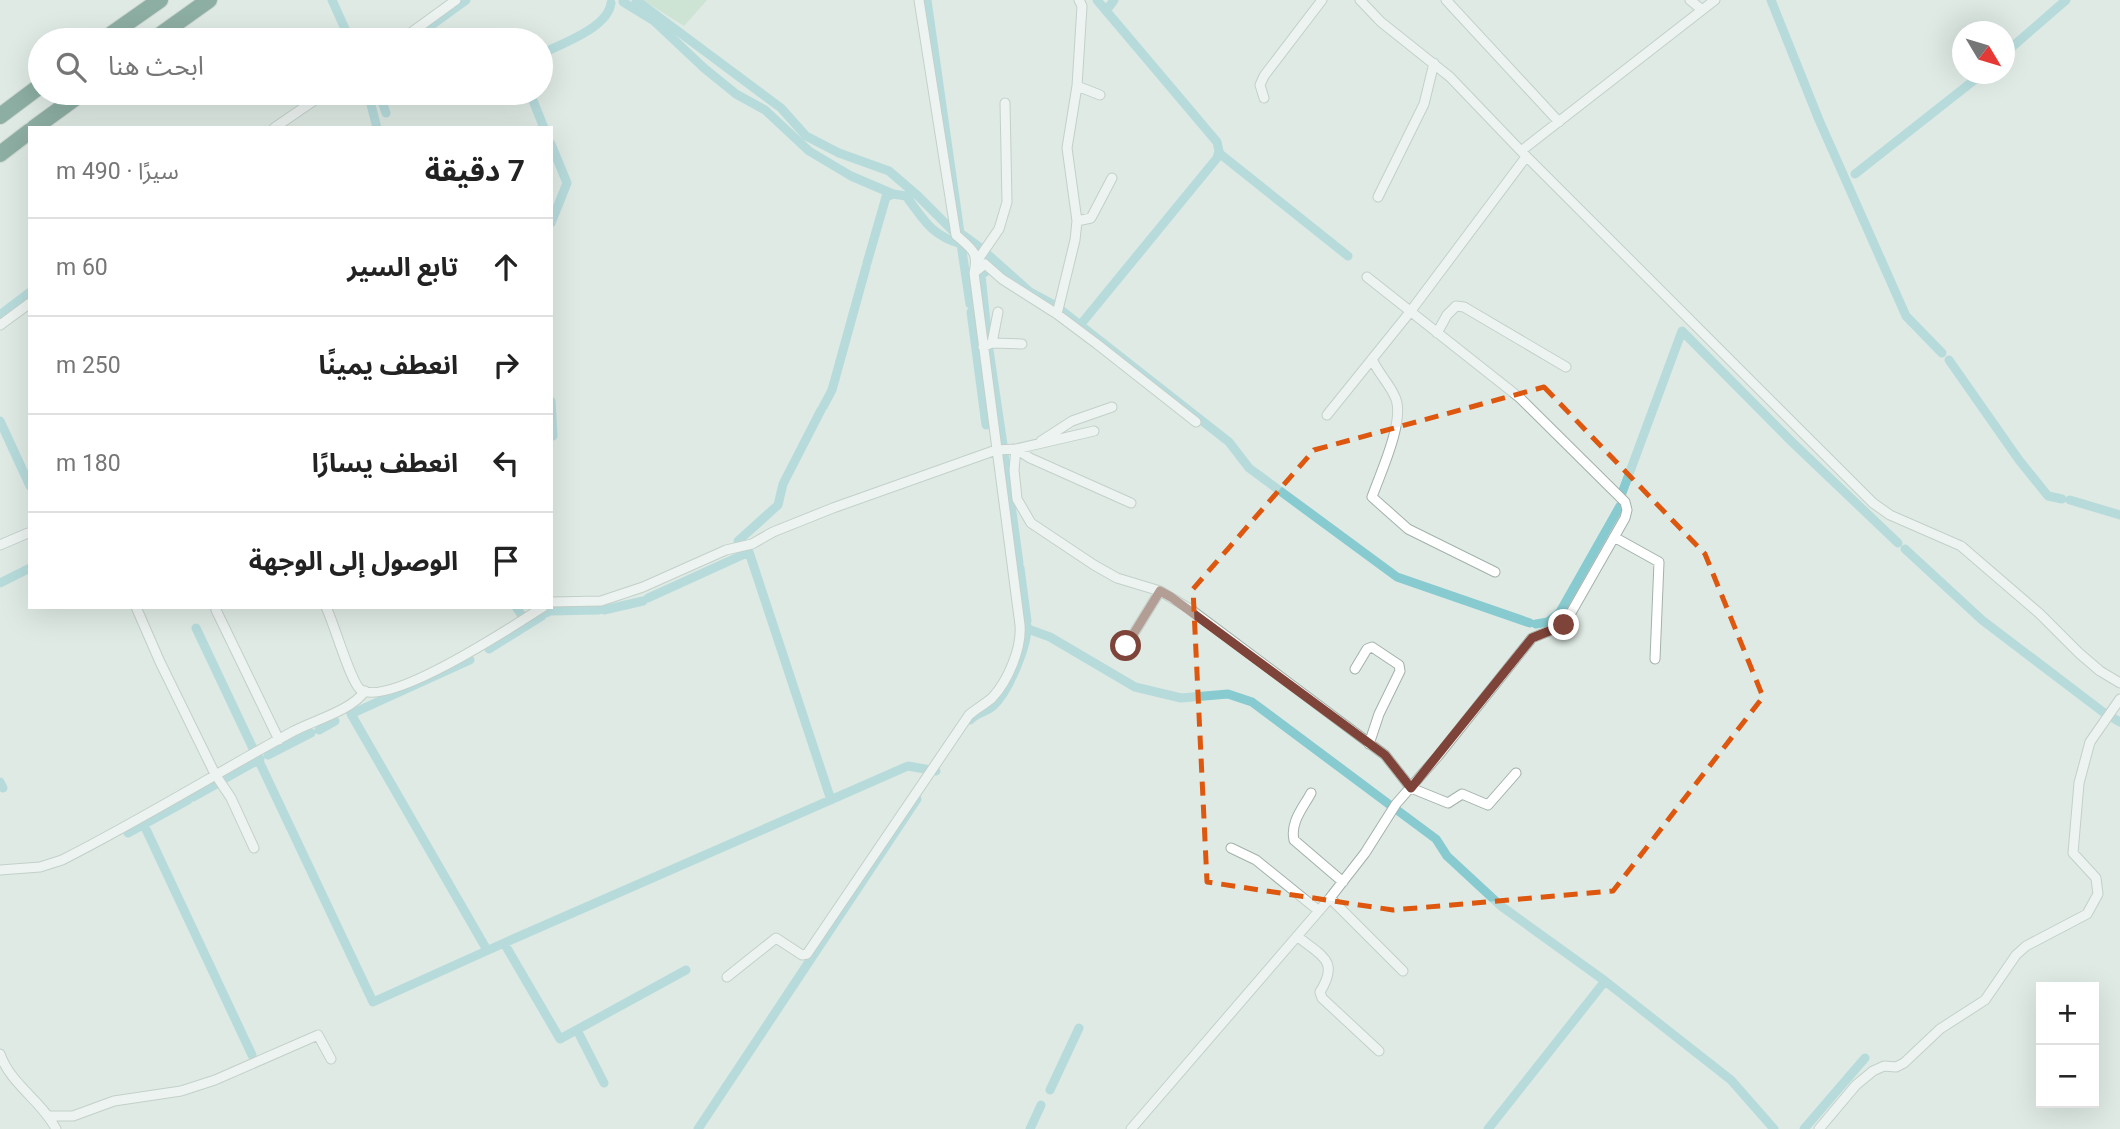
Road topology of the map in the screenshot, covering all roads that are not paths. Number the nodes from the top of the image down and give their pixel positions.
1 (160, 0) edge
2 (209, 0) edge
3 (456, 0) edge
4 (919, 0) edge
5 (1079, 0) edge
6 (1322, 0) edge
7 (1360, 0) edge
8 (1446, 0) edge
9 (1690, 0) edge
10 (1714, 0) edge
11 (1701, 9) junction
12 (120, 28) edge
13 (170, 28) edge
14 (418, 28) edge
15 (1434, 62) junction
16 (1077, 86) junction
17 (28, 95) edge
18 (1100, 95) dead end
19 (1264, 98) dead end
20 (1005, 103) dead end
21 (66, 105) edge
22 (308, 105) edge
23 (0, 116) edge
24 (1559, 122) junction
25 (37, 126) edge
26 (277, 126) edge
27 (28, 133) edge
28 (0, 154) edge
29 (1524, 154) junction
30 (1112, 178) dead end
31 (1378, 197) dead end
32 (1077, 221) junction
33 (977, 261) junction
34 (974, 273) junction
35 (1367, 277) dead end
36 (28, 304) edge
37 (998, 312) dead end
38 (1410, 312) junction
39 (1056, 314) junction
40 (0, 325) edge
41 (1437, 333) junction
42 (1023, 344) dead end
43 (988, 345) junction
44 (1372, 359) junction
45 (1566, 367) dead end
46 (1112, 407) dead end
47 (1327, 415) dead end
48 (1196, 422) dead end
49 (1094, 431) dead end
50 (1034, 445) junction
51 (1016, 449) junction
52 (996, 450) junction
53 (1131, 503) dead end
54 (28, 533) edge
55 (1615, 537) junction
56 (0, 545) edge
57 (1495, 572) dead end
58 (1160, 591) junction
59 (553, 602) edge
60 (137, 609) edge
61 (327, 609) edge
62 (540, 609) edge
63 (216, 610) dead end
64 (1126, 646) dead end
65 (1655, 659) dead end
66 (1354, 669) dead end
67 (2120, 683) edge
68 (365, 691) junction
69 (2120, 699) edge
70 (279, 740) junction
71 (1369, 744) junction
72 (1516, 773) dead end
73 (215, 774) junction
74 (1411, 788) junction
75 (1311, 793) dead end
76 (254, 848) dead end
77 (1231, 848) dead end
78 (0, 870) edge
79 (1343, 882) junction
80 (1330, 898) junction
81 (1319, 911) junction
82 (1297, 936) junction
83 (1403, 971) dead end
84 (727, 977) dead end
85 (1379, 1051) dead end
86 (1, 1058) edge
87 (331, 1059) dead end
88 (50, 1116) junction
89 (56, 1129) edge
90 (1131, 1129) edge
91 (1819, 1129) edge

1 - 12 highway
2 - 13 highway
3 - 14 street
4 - 33 street
5 - 16 street
6 - 19 street
7 - 15 street
8 - 24 street
9 - 11 street
10 - 11 street
11 - 24 street
15 - 29 street
15 - 31 street
16 - 18 street
16 - 32 street
17 - 23 highway
20 - 33 street
21 - 25 highway
22 - 26 street
24 - 29 street
27 - 28 highway
29 - 38 street
29 - 67 street
30 - 32 street
32 - 39 street
33 - 34 street
34 - 39 street
34 - 43 street
35 - 38 street
36 - 40 street
37 - 43 street
38 - 41 street
38 - 44 street
39 - 48 street
41 - 45 street
41 - 55 street
42 - 43 street
43 - 52 street
44 - 47 street
44 - 57 street
46 - 50 street
49 - 50 street
50 - 51 street
51 - 52 street
51 - 53 street
51 - 58 street
52 - 59 street
52 - 84 street
54 - 56 street
55 - 65 street
55 - 74 street
58 - 64 street
58 - 71 street
60 - 73 street
61 - 68 street
62 - 68 street
63 - 70 street
66 - 71 street
68 - 70 street
69 - 91 street
70 - 73 street
71 - 74 street
72 - 74 street
73 - 76 street
73 - 78 street
74 - 79 street
75 - 79 street
77 - 81 street
79 - 80 street
80 - 81 street
80 - 83 street
81 - 82 street
82 - 85 street
82 - 90 street
86 - 88 street
87 - 88 street
88 - 89 street

